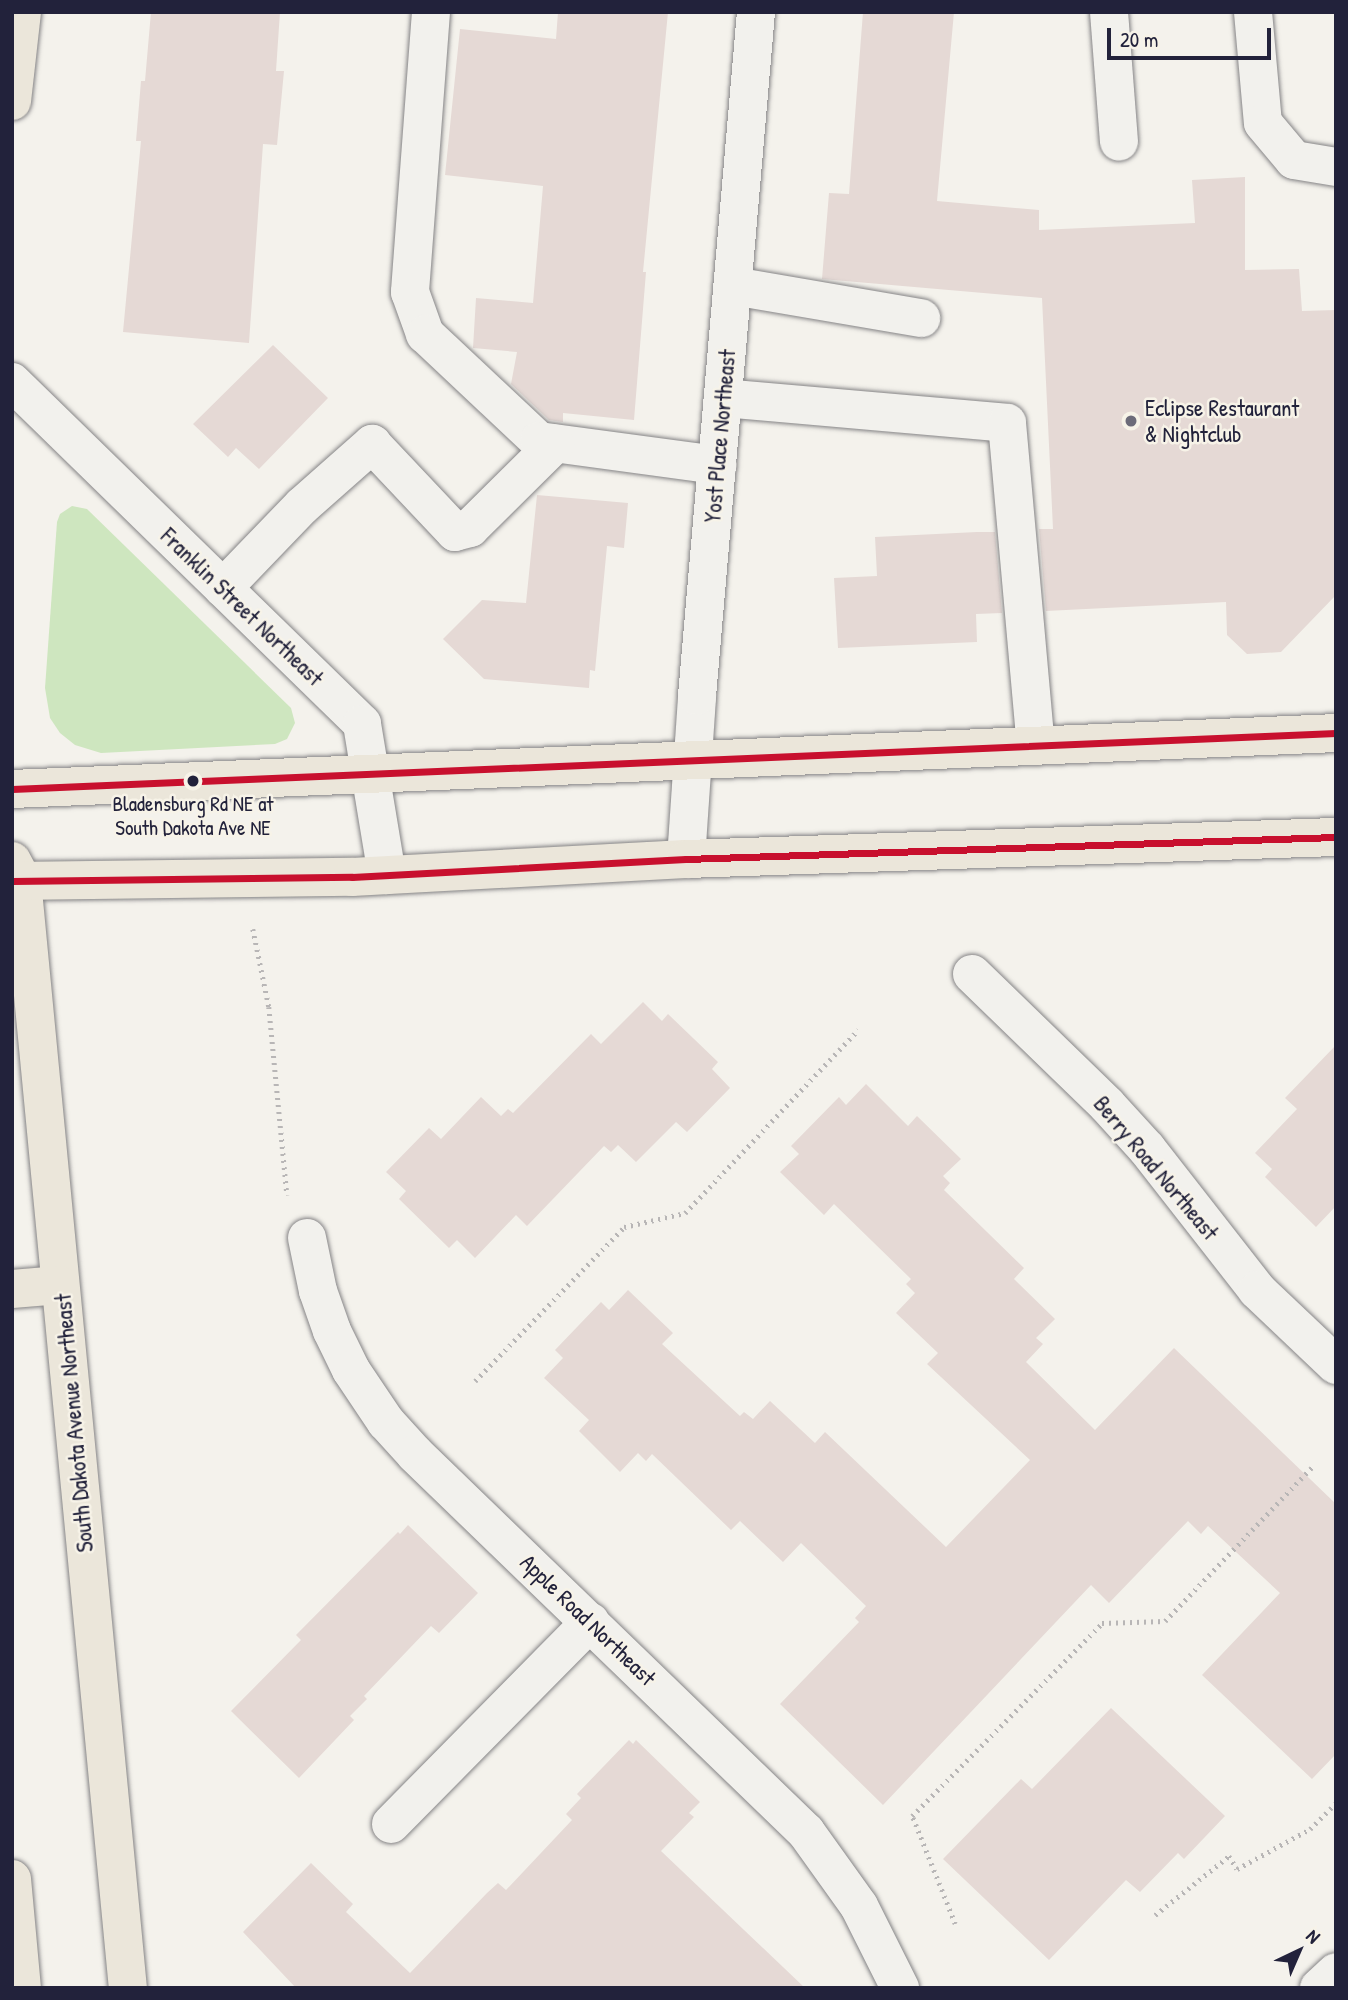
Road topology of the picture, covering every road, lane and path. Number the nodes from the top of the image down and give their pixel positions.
1 (22, 12) edge
2 (431, 12) edge
3 (756, 12) edge
4 (1109, 12) edge
5 (1253, 12) edge
6 (12, 101) edge
7 (1119, 142) dead end
8 (1336, 167) edge
9 (733, 286) junction
10 (921, 318) dead end
11 (12, 382) edge
12 (723, 398) junction
13 (555, 444) junction
14 (717, 465) junction
15 (223, 588) junction
16 (1336, 733) edge
17 (1036, 745) junction
18 (694, 759) junction
19 (371, 774) junction
20 (12, 789) edge
21 (1336, 837) edge
22 (686, 859) junction
23 (16, 874) edge
24 (387, 875) junction
25 (253, 929) dead end
26 (972, 974) dead end
27 (858, 1030) dead end
28 (298, 1222) joint
29 (60, 1285) junction
30 (12, 1289) edge
31 (1336, 1365) edge
32 (475, 1381) dead end
33 (1314, 1465) dead end
34 (590, 1622) junction
35 (1336, 1803) edge
36 (391, 1824) dead end
37 (12, 1878) edge
38 (1155, 1915) dead end
39 (955, 1924) dead end
40 (1336, 1972) edge
41 (22, 1988) edge
42 (128, 1988) edge
43 (900, 1988) edge
44 (1319, 1988) edge

1 - 6 main road
2 - 13 street
3 - 9 street, Yost Place Northeast
4 - 7 street
5 - 8 street
9 - 10 street
9 - 12 street, Yost Place Northeast
11 - 15 street, Franklin Street Northeast
12 - 14 street, Yost Place Northeast
12 - 17 street
13 - 14 street
13 - 15 street
14 - 18 street, Yost Place Northeast
15 - 19 street, Franklin Street Northeast
16 - 17 main road
17 - 18 main road
18 - 19 main road
18 - 22 street, Yost Place Northeast
19 - 20 main road
19 - 24 street, Franklin Street Northeast
21 - 22 main road
22 - 24 main road
23 - 24 main road
23 - 29 main road, South Dakota Avenue Northeast
25 - 28 path
26 - 31 street, Berry Road Northeast
27 - 32 path
28 - 34 street, Apple Road Northeast
29 - 30 main road
29 - 42 main road, South Dakota Avenue Northeast
33 - 39 path
34 - 36 street
34 - 43 street, Apple Road Northeast
35 - 38 path
37 - 41 main road
40 - 44 street

